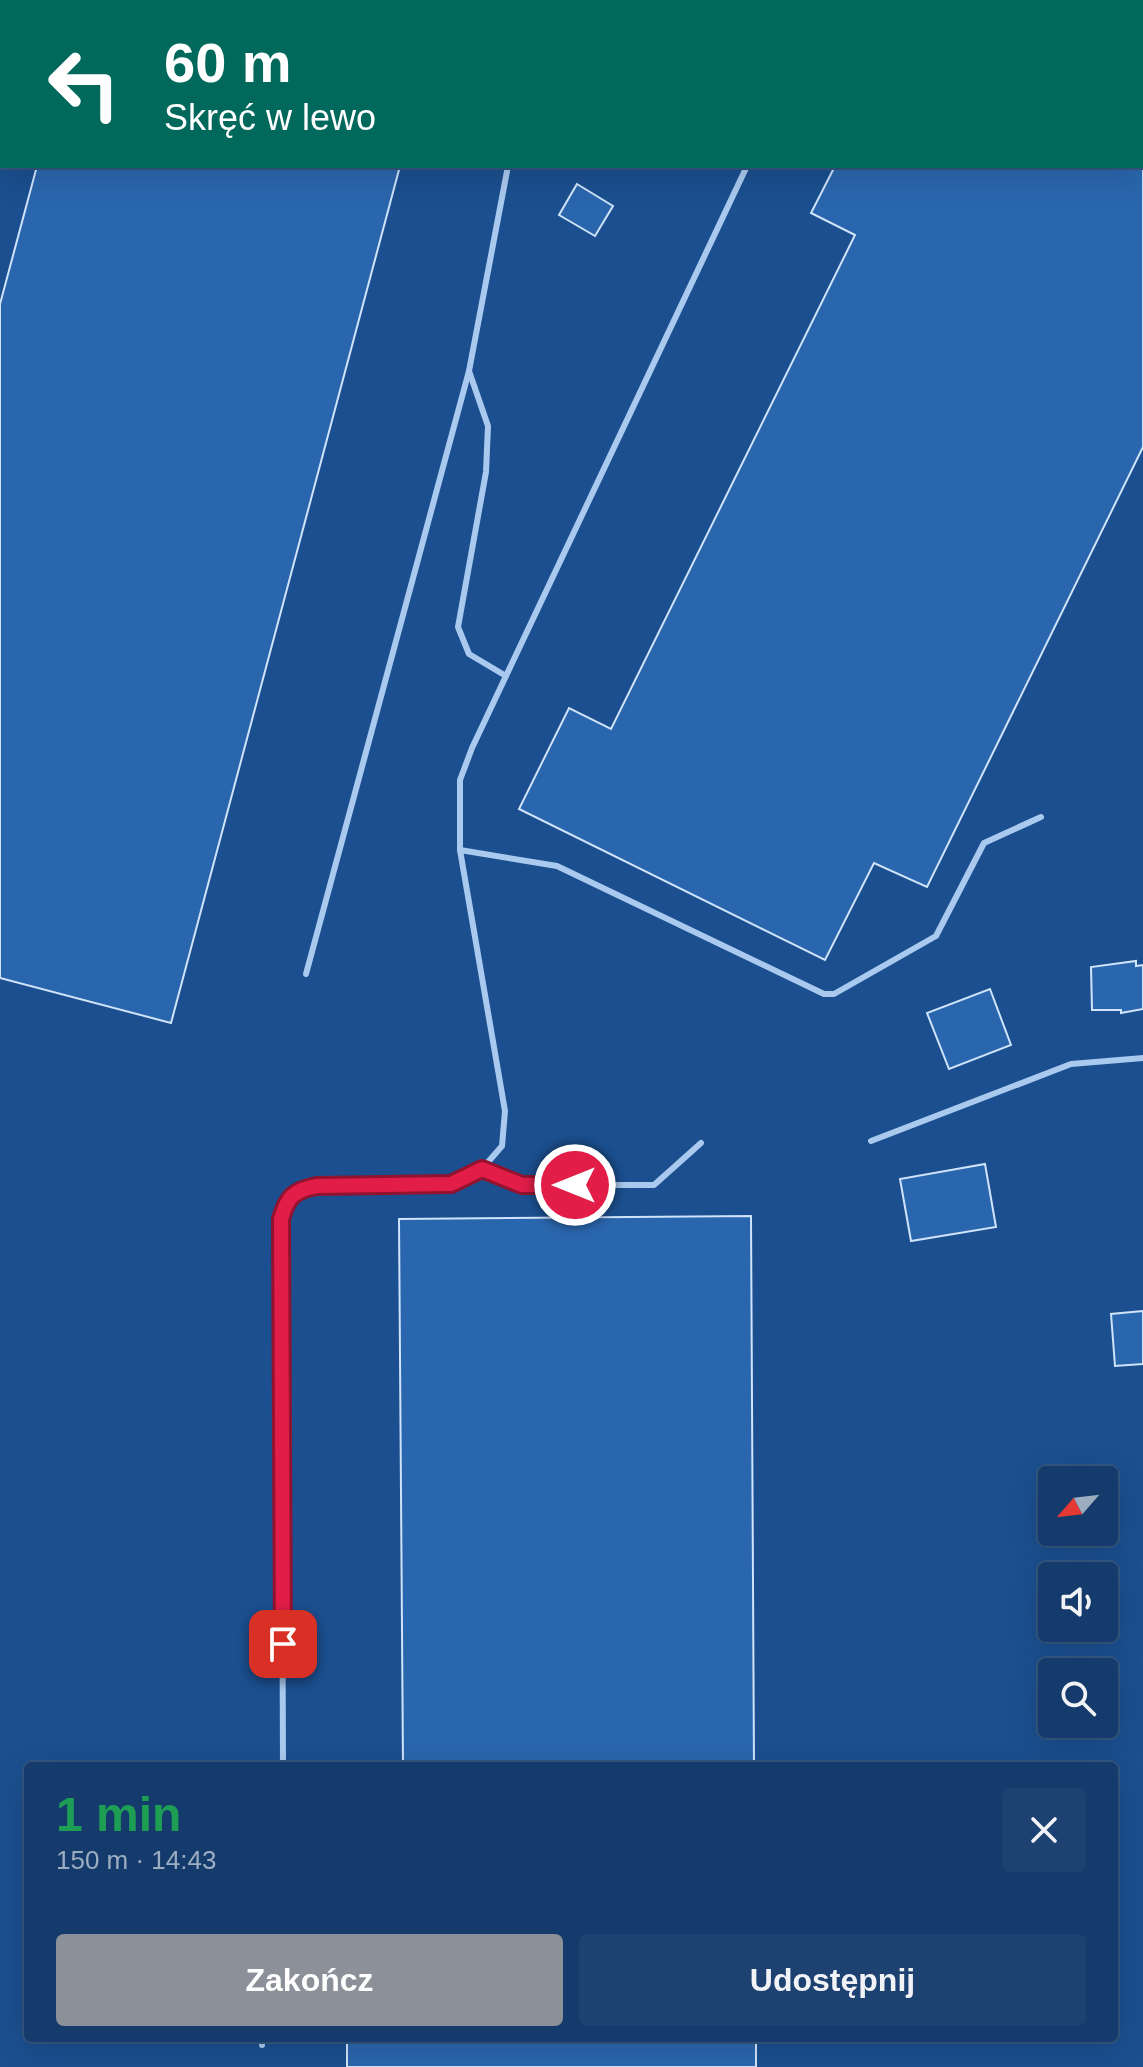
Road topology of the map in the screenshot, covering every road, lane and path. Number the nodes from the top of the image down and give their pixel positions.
1 (508, 168) edge
2 (746, 168) edge
3 (469, 371) junction
4 (506, 676) junction
5 (1041, 817) dead end
6 (460, 850) junction
7 (306, 974) dead end
8 (1143, 1058) edge
9 (871, 1141) dead end
10 (701, 1143) dead end
11 (482, 1169) junction
12 (283, 1762) edge

1 - 3 lane
2 - 4 lane
3 - 4 lane
3 - 7 lane
4 - 6 lane
5 - 6 lane
6 - 11 lane
8 - 9 lane
10 - 11 lane
11 - 12 lane

